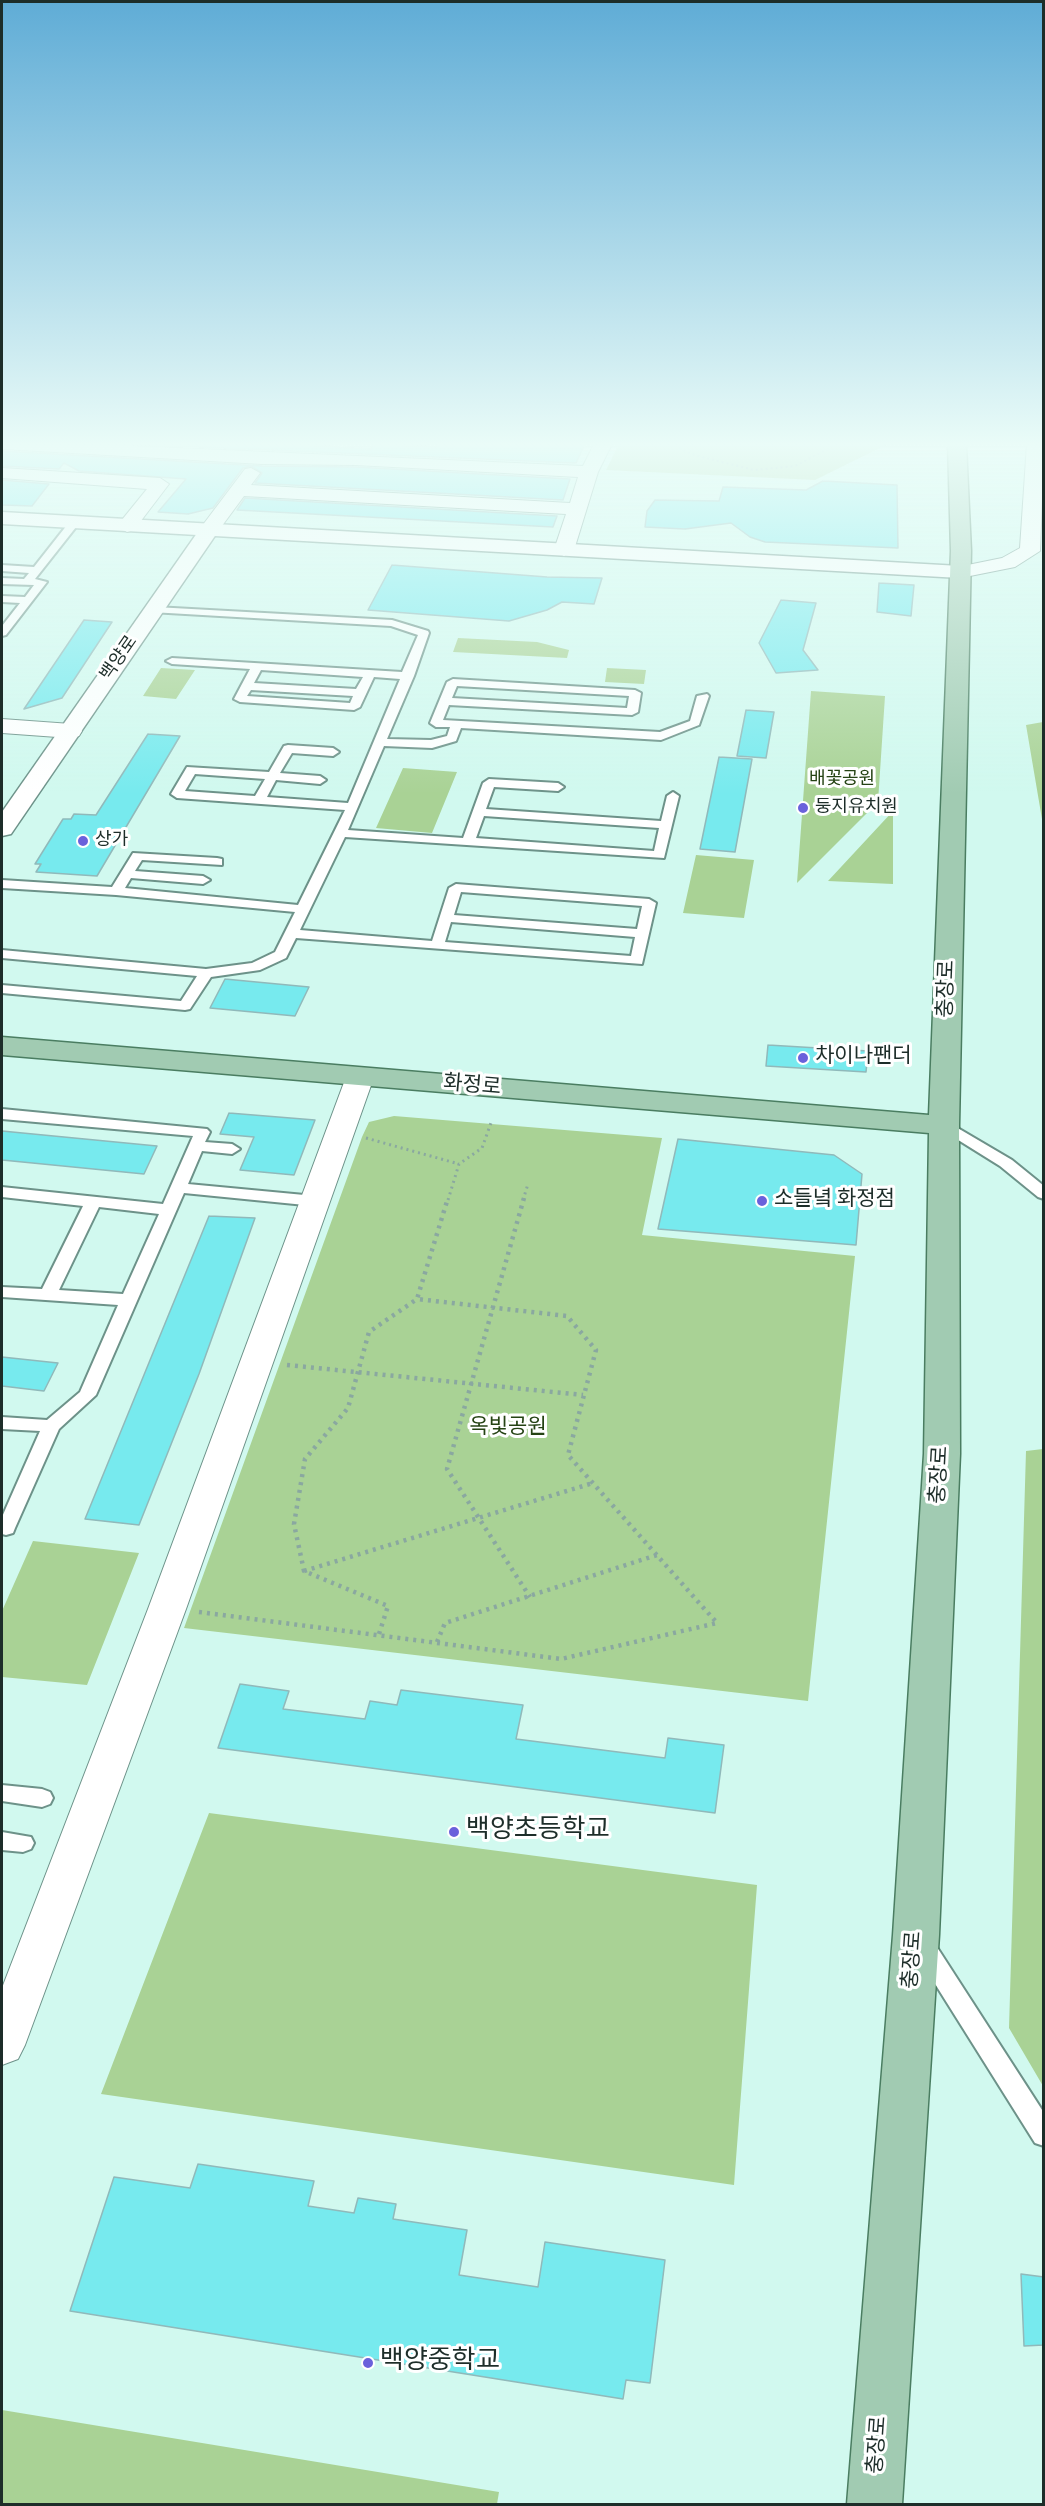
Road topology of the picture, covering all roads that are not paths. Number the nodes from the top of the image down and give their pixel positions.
1 (44, 561) edge
2 (188, 561) edge
3 (761, 561) edge
4 (960, 561) edge
5 (1015, 561) edge
6 (2, 568) edge
7 (37, 570) junction
8 (960, 572) junction
9 (2, 580) edge
10 (27, 582) junction
11 (2, 599) edge
12 (28, 600) junction
13 (155, 610) junction
14 (6, 621) edge
15 (2, 633) edge
16 (172, 661) dead end
17 (257, 666) junction
18 (370, 674) junction
19 (408, 676) junction
20 (703, 696) dead end
21 (445, 701) junction
22 (513, 705) junction
23 (632, 712) junction
24 (457, 724) junction
25 (2, 726) edge
26 (506, 727) junction
27 (71, 731) junction
28 (629, 734) junction
29 (381, 742) junction
30 (333, 752) dead end
31 (273, 776) junction
32 (320, 780) dead end
33 (558, 787) dead end
34 (673, 796) dead end
35 (259, 800) junction
36 (353, 807) junction
37 (478, 812) junction
38 (666, 825) junction
39 (2, 829) edge
40 (341, 833) junction
41 (468, 843) junction
42 (217, 862) dead end
43 (127, 874) junction
44 (203, 880) dead end
45 (2, 884) edge
46 (116, 891) junction
47 (303, 909) junction
48 (446, 918) junction
49 (292, 934) junction
50 (643, 934) junction
51 (437, 945) junction
52 (2, 954) edge
53 (206, 973) junction
54 (2, 989) edge
55 (2, 1046) edge
56 (360, 1077) junction
57 (2, 1114) edge
58 (944, 1125) junction
59 (196, 1146) junction
60 (232, 1149) dead end
61 (178, 1188) junction
62 (2, 1192) edge
63 (1044, 1194) edge
64 (315, 1201) junction
65 (93, 1202) junction
66 (169, 1210) junction
67 (2, 1292) edge
68 (48, 1295) junction
69 (129, 1300) junction
70 (2, 1423) edge
71 (51, 1426) junction
72 (2, 1527) edge
73 (2, 1794) edge
74 (42, 1798) dead end
75 (916, 1935) junction
76 (2, 2045) edge
77 (1044, 2135) edge
78 (874, 2505) edge

1 - 7 lane
2 - 13 main road, 백양로
3 - 8 main road
4 - 8 main road, 충장로
5 - 8 street
6 - 7 lane
7 - 10 lane
8 - 58 main road, 충장로
9 - 10 lane
10 - 12 lane
11 - 12 lane
12 - 14 lane
13 - 19 lane
13 - 27 main road, 백양로
14 - 15 lane
16 - 17 lane
17 - 18 lane
17 - 18 lane
18 - 19 lane
19 - 29 lane
20 - 28 lane
21 - 22 lane
21 - 23 lane
21 - 24 lane
22 - 23 lane
22 - 26 lane
23 - 28 lane
24 - 26 lane
24 - 29 lane
25 - 27 street
26 - 28 lane
27 - 39 main road, 백양로
29 - 36 lane
30 - 31 lane
31 - 32 lane
31 - 35 lane
31 - 35 lane
33 - 37 lane
34 - 38 lane
35 - 36 lane
36 - 40 lane
37 - 38 lane
37 - 41 lane
38 - 41 lane
40 - 41 lane
40 - 47 lane
42 - 43 lane
43 - 44 lane
43 - 46 lane
45 - 46 lane
46 - 47 lane
47 - 49 lane
48 - 50 lane
48 - 50 lane
48 - 51 lane
49 - 51 lane
49 - 53 lane
50 - 51 lane
52 - 53 lane
53 - 54 lane
55 - 56 main road, 화정로
56 - 58 main road, 화정로
56 - 64 street
57 - 59 lane
58 - 63 lane
58 - 75 main road, 충장로
59 - 60 lane
59 - 61 lane
61 - 64 lane
61 - 66 lane
62 - 65 lane
64 - 76 street
65 - 66 lane
65 - 68 lane
66 - 69 lane
67 - 68 lane
68 - 69 lane
69 - 71 lane
70 - 71 lane
71 - 72 lane
73 - 74 lane
75 - 77 lane
75 - 78 main road, 충장로

